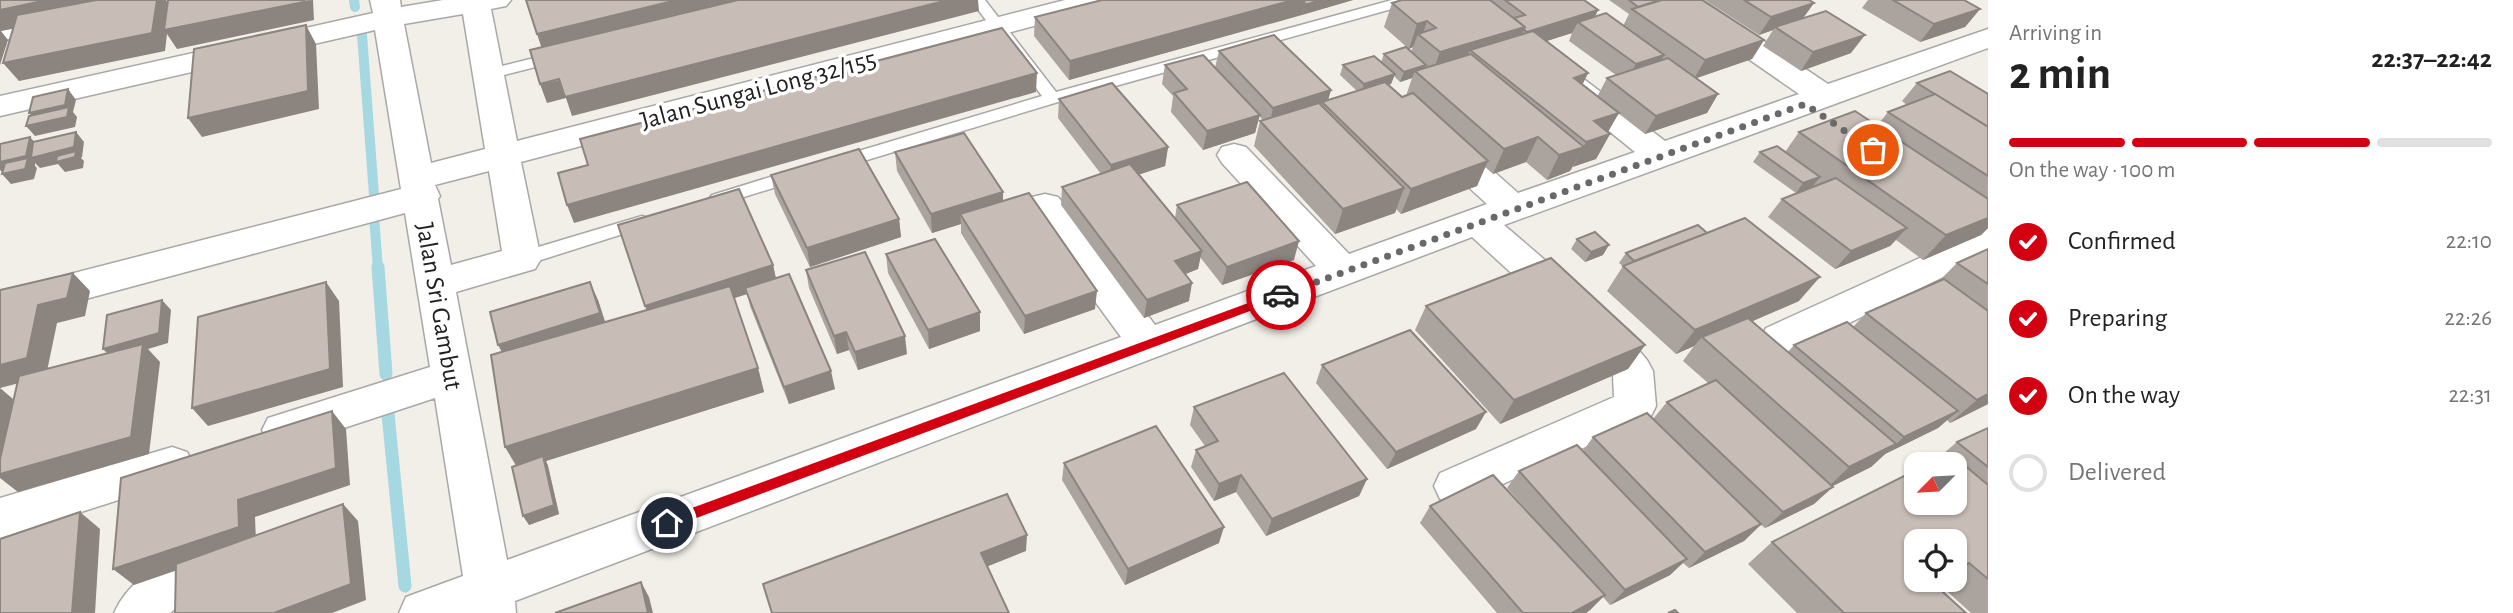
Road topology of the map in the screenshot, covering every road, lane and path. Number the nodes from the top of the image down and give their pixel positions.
1 (978, 0) edge
2 (1099, 0) edge
3 (1408, 0) edge
4 (1682, 0) edge
5 (482, 1) edge
6 (387, 9) edge
7 (52, 25) edge
8 (998, 26) junction
9 (0, 36) edge
10 (1988, 38) edge
11 (568, 55) edge
12 (1556, 73) edge
13 (488, 74) junction
14 (1052, 97) junction
15 (0, 106) edge
16 (1823, 109) junction
17 (1424, 127) edge
18 (504, 155) junction
19 (1234, 155) dead end
20 (1661, 155) junction
21 (419, 187) junction
22 (708, 202) edge
23 (1045, 206) dead end
24 (1495, 215) junction
25 (655, 218) edge
26 (1980, 227) edge
27 (522, 258) junction
28 (1343, 272) junction
29 (434, 284) junction
30 (0, 307) edge
31 (1780, 339) dead end
32 (1149, 344) junction
33 (453, 376) junction
34 (1456, 486) dead end
35 (0, 518) edge
36 (184, 574) edge
37 (491, 601) edge
38 (138, 613) edge
39 (423, 613) edge

1 - 8 lane
2 - 8 street, Jalan Sungai Long 32/155
3 - 14 lane
4 - 16 street
5 - 6 street
5 - 13 street
6 - 15 street
6 - 21 street, Jalan Sri Gambut
7 - 9 lane
8 - 14 lane
8 - 18 street, Jalan Sungai Long 32/155
10 - 16 street
11 - 13 lane
12 - 20 street
13 - 18 street
14 - 22 lane
16 - 20 street
17 - 24 street
18 - 21 street, Jalan Sungai Long 32/155
18 - 27 street
19 - 28 street
20 - 24 street
21 - 29 street, Jalan Sri Gambut
21 - 30 street, Jalan Sungai Long 32/155
23 - 32 street
24 - 28 street
24 - 34 street
25 - 27 lane
26 - 31 street
27 - 29 street
28 - 32 street
29 - 33 street, Jalan Sri Gambut
32 - 37 street
33 - 35 street
33 - 37 street, Jalan Sri Gambut
36 - 38 street
37 - 39 street

